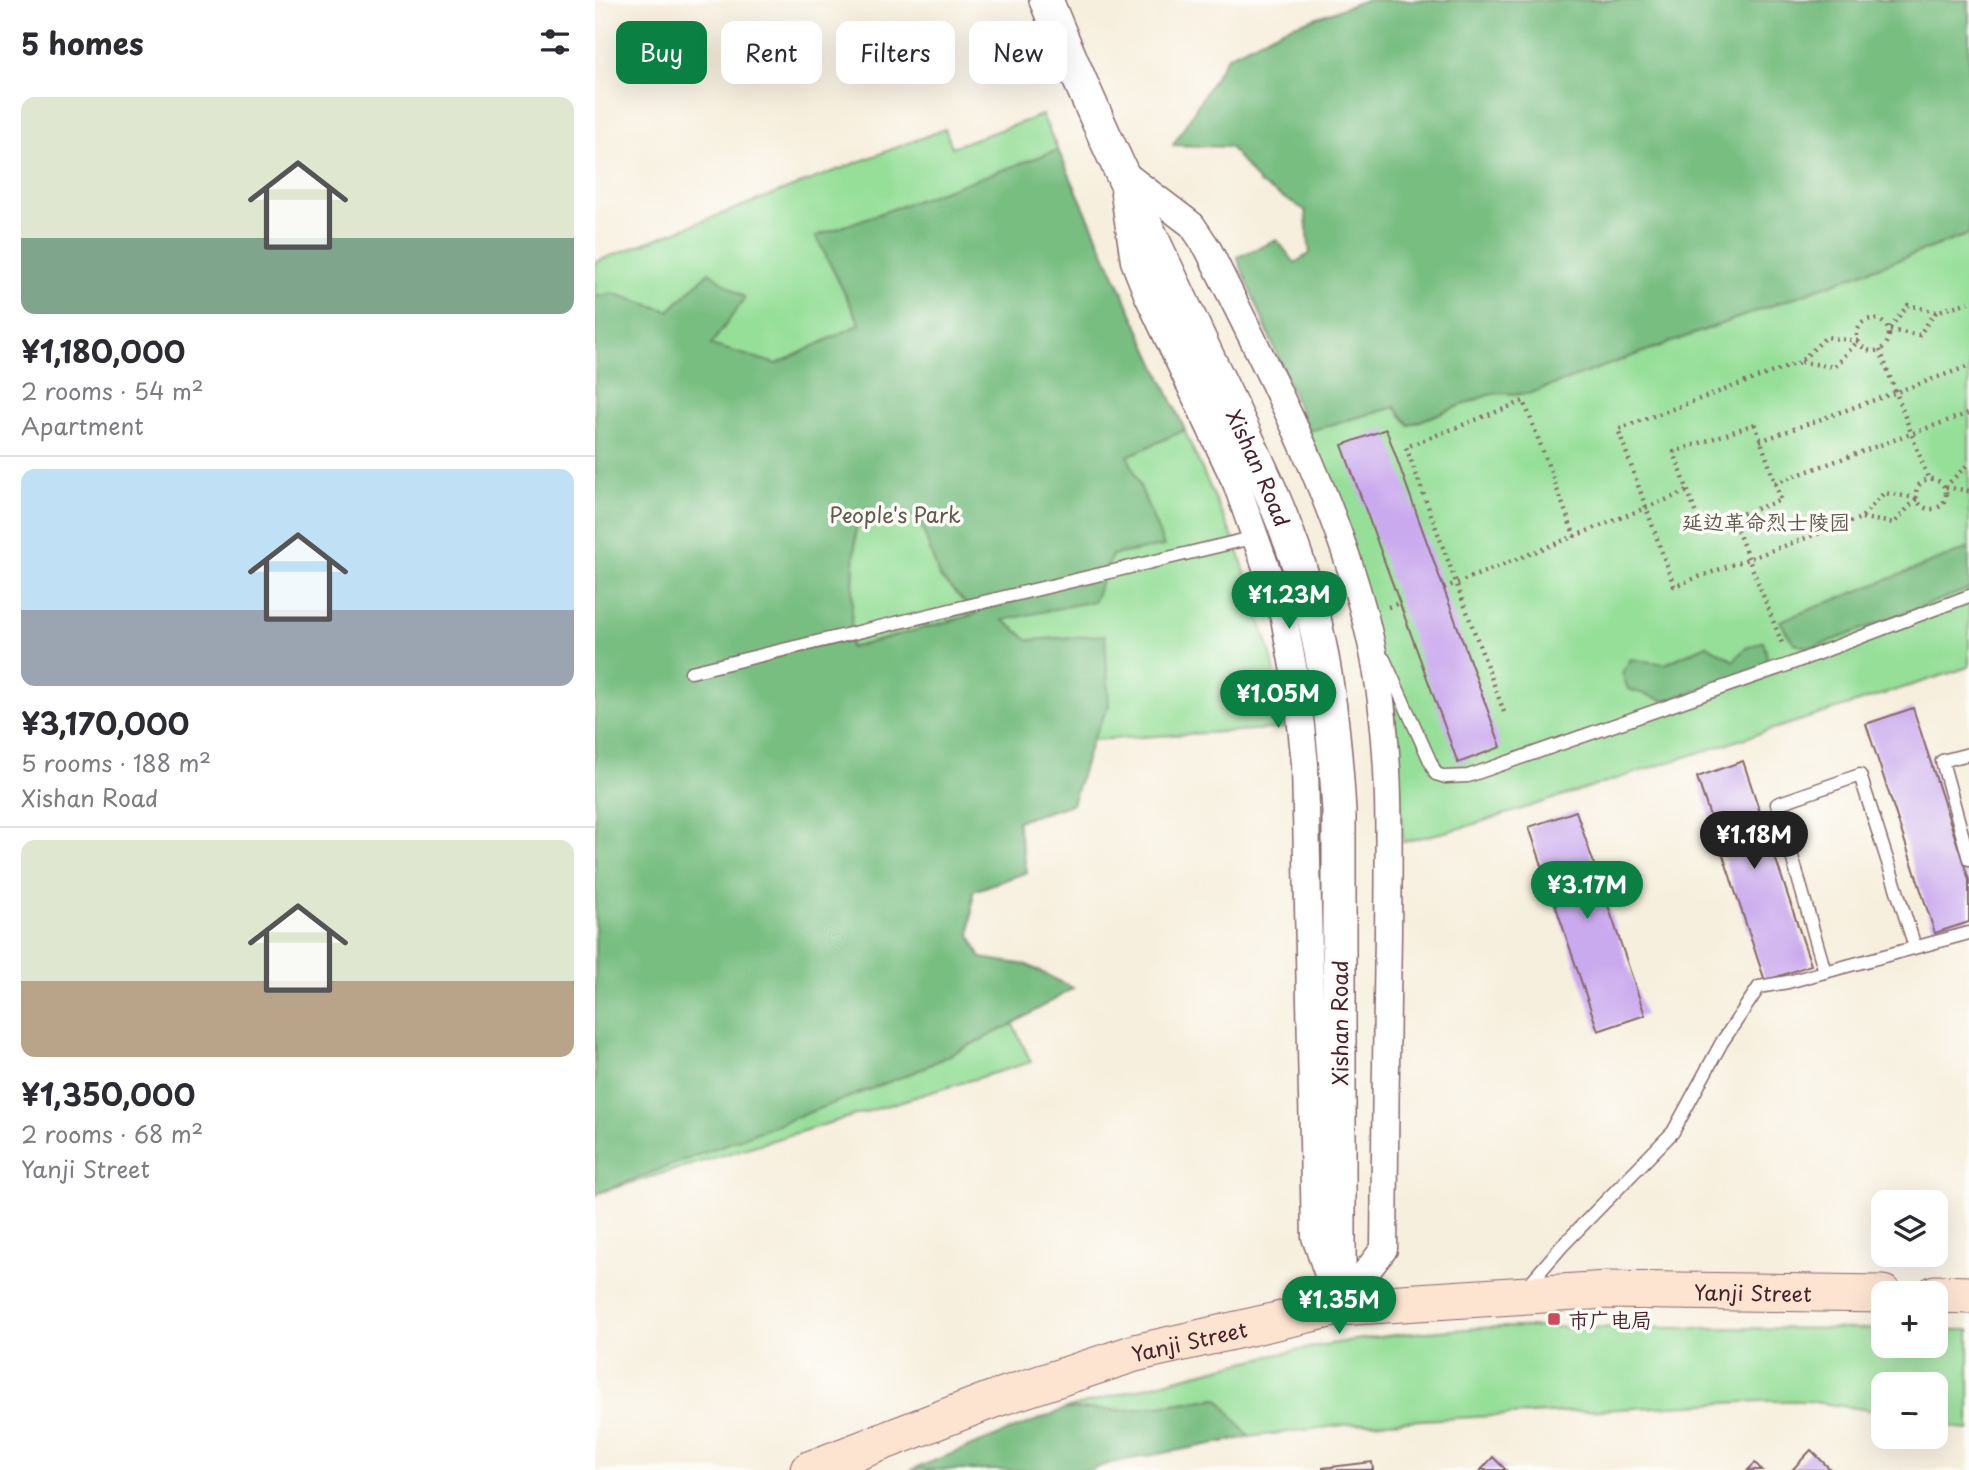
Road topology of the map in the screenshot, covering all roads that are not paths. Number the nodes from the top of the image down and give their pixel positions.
1 (1046, 0) edge
2 (1121, 172) junction
3 (1256, 537) junction
4 (1969, 596) edge
5 (1364, 614) junction
6 (691, 672) dead end
7 (1969, 754) edge
8 (1969, 859) edge
9 (1969, 933) edge
10 (1915, 947) junction
11 (1825, 972) junction
12 (1521, 1294) junction
13 (1871, 1294) edge
14 (1948, 1294) edge
15 (1969, 1295) edge
16 (1339, 1307) junction
17 (809, 1470) edge

1 - 2 street, Xishan Road
2 - 3 street
2 - 5 street
2 - 16 street, Xishan Road
3 - 6 lane
3 - 16 street
4 - 5 lane
5 - 16 street
7 - 8 lane
9 - 10 lane
10 - 11 lane
10 - 11 lane
11 - 12 lane
12 - 13 main road, Yanji Street
12 - 16 main road, Yanji Street
14 - 15 main road
16 - 17 main road, Yanji Street

